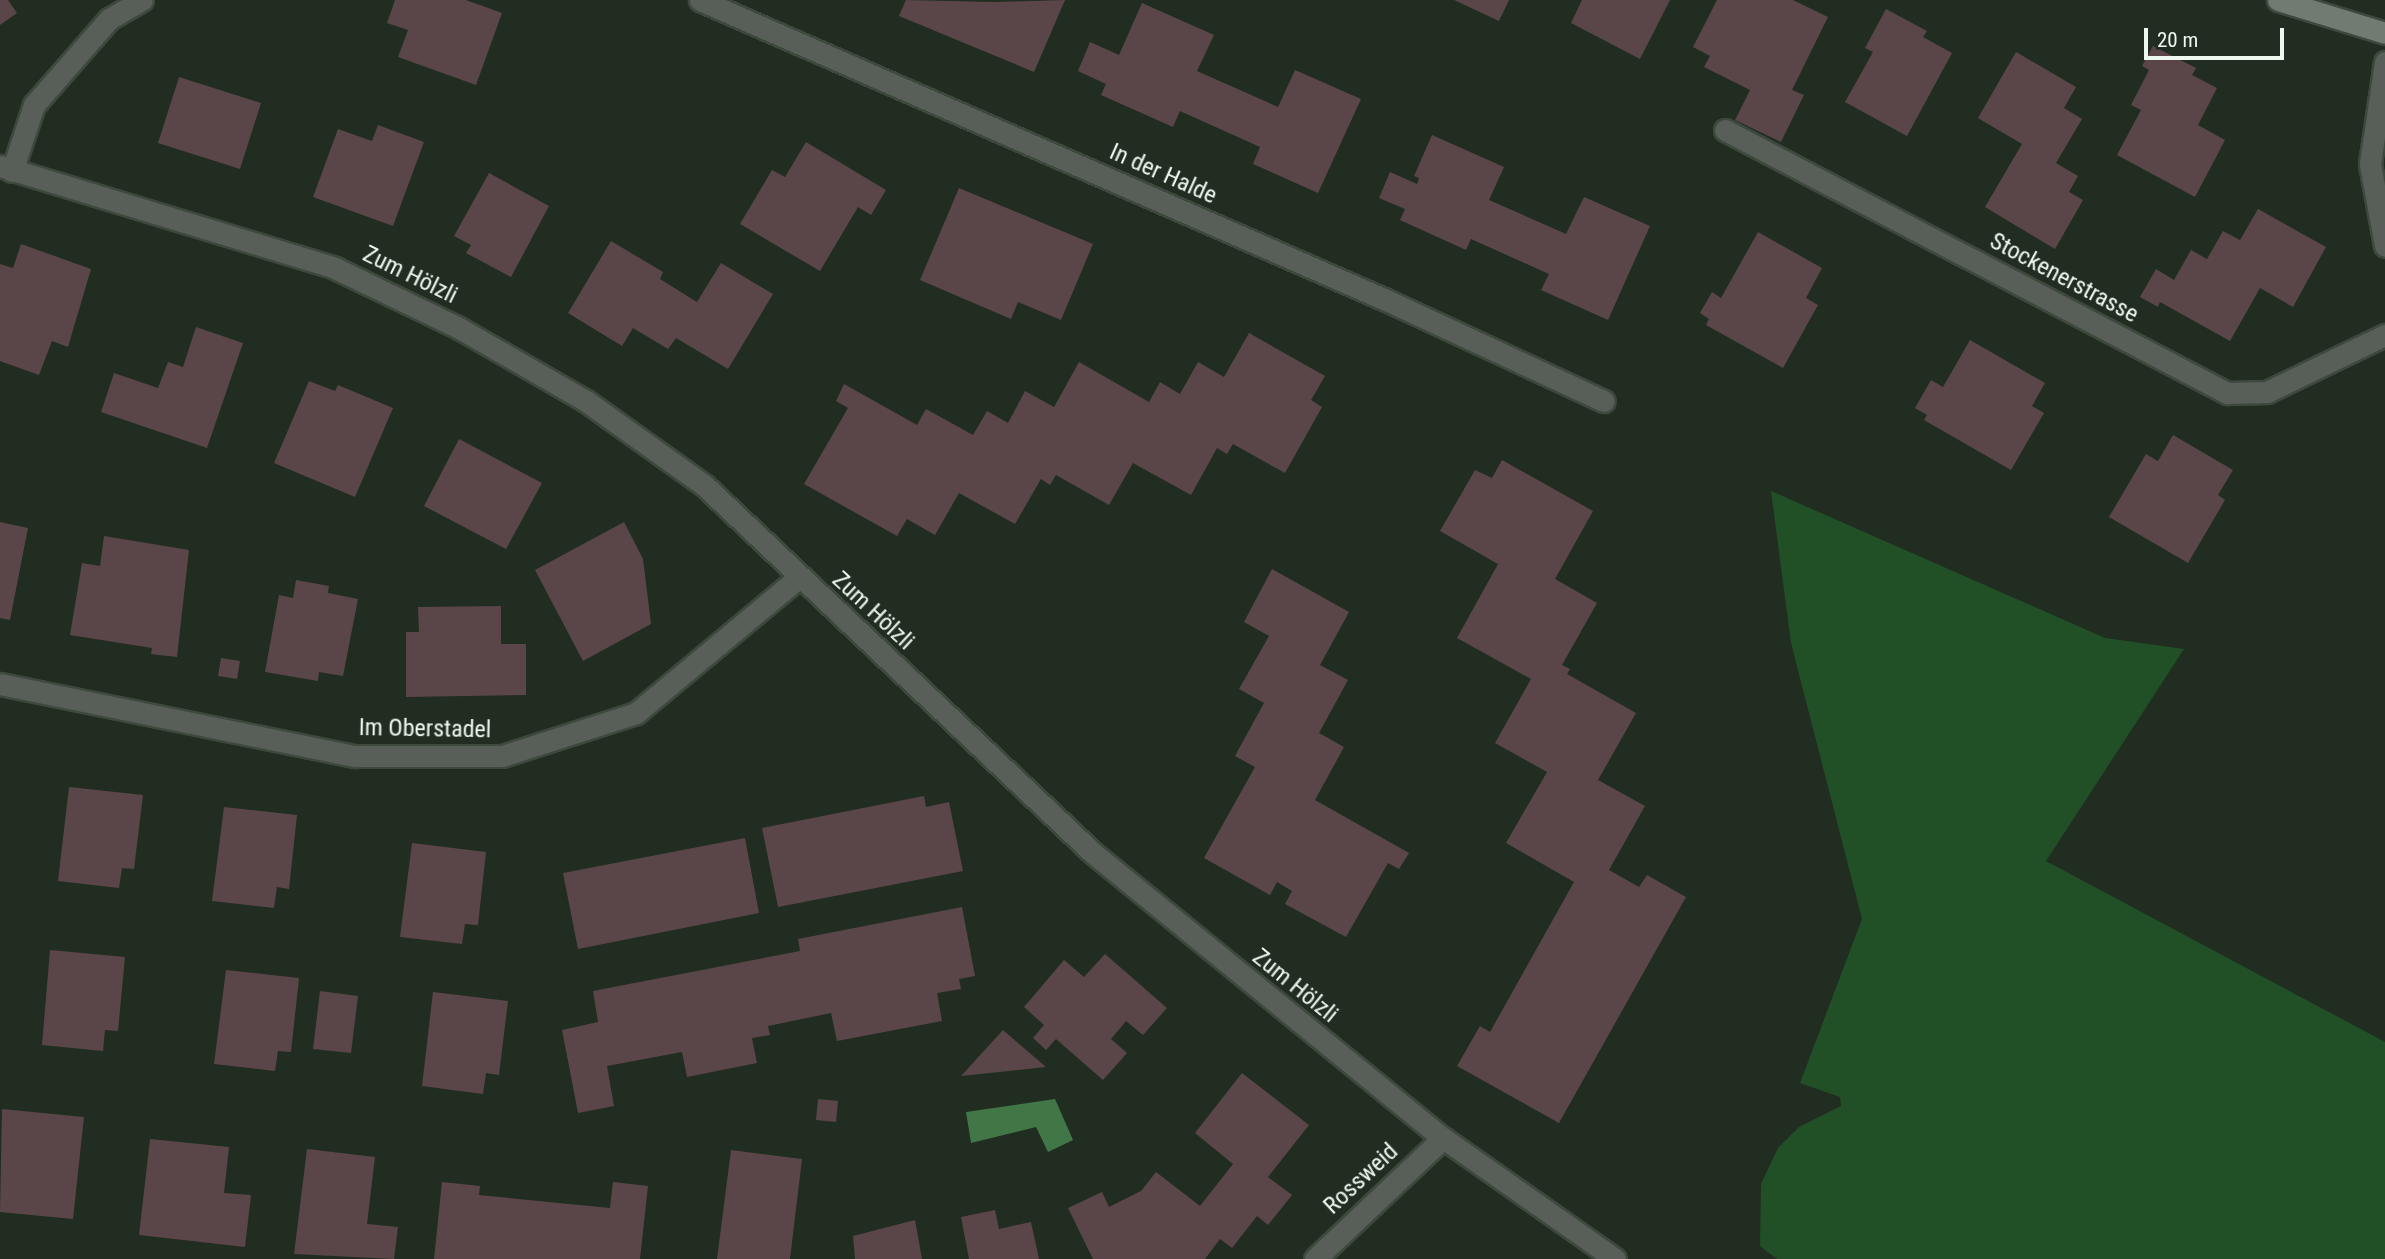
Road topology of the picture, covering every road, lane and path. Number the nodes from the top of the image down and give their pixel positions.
1 (142, 0) edge
2 (700, 0) edge
3 (2278, 0) edge
4 (2385, 33) edge
5 (2385, 62) edge
6 (1725, 130) dead end
7 (6, 169) edge
8 (2385, 246) edge
9 (2385, 335) edge
10 (1604, 401) dead end
11 (799, 576) junction
12 (0, 684) edge
13 (1443, 1138) junction
14 (1315, 1259) edge
15 (1615, 1259) edge

1 - 7 street
2 - 10 street, In der Halde
3 - 4 street
5 - 8 street
6 - 9 street, Stockenerstrasse
7 - 11 street, Zum Hölzli
11 - 12 street, Im Oberstadel
11 - 13 street, Zum Hölzli
13 - 14 street, Rossweid
13 - 15 street, Zum Hölzli

